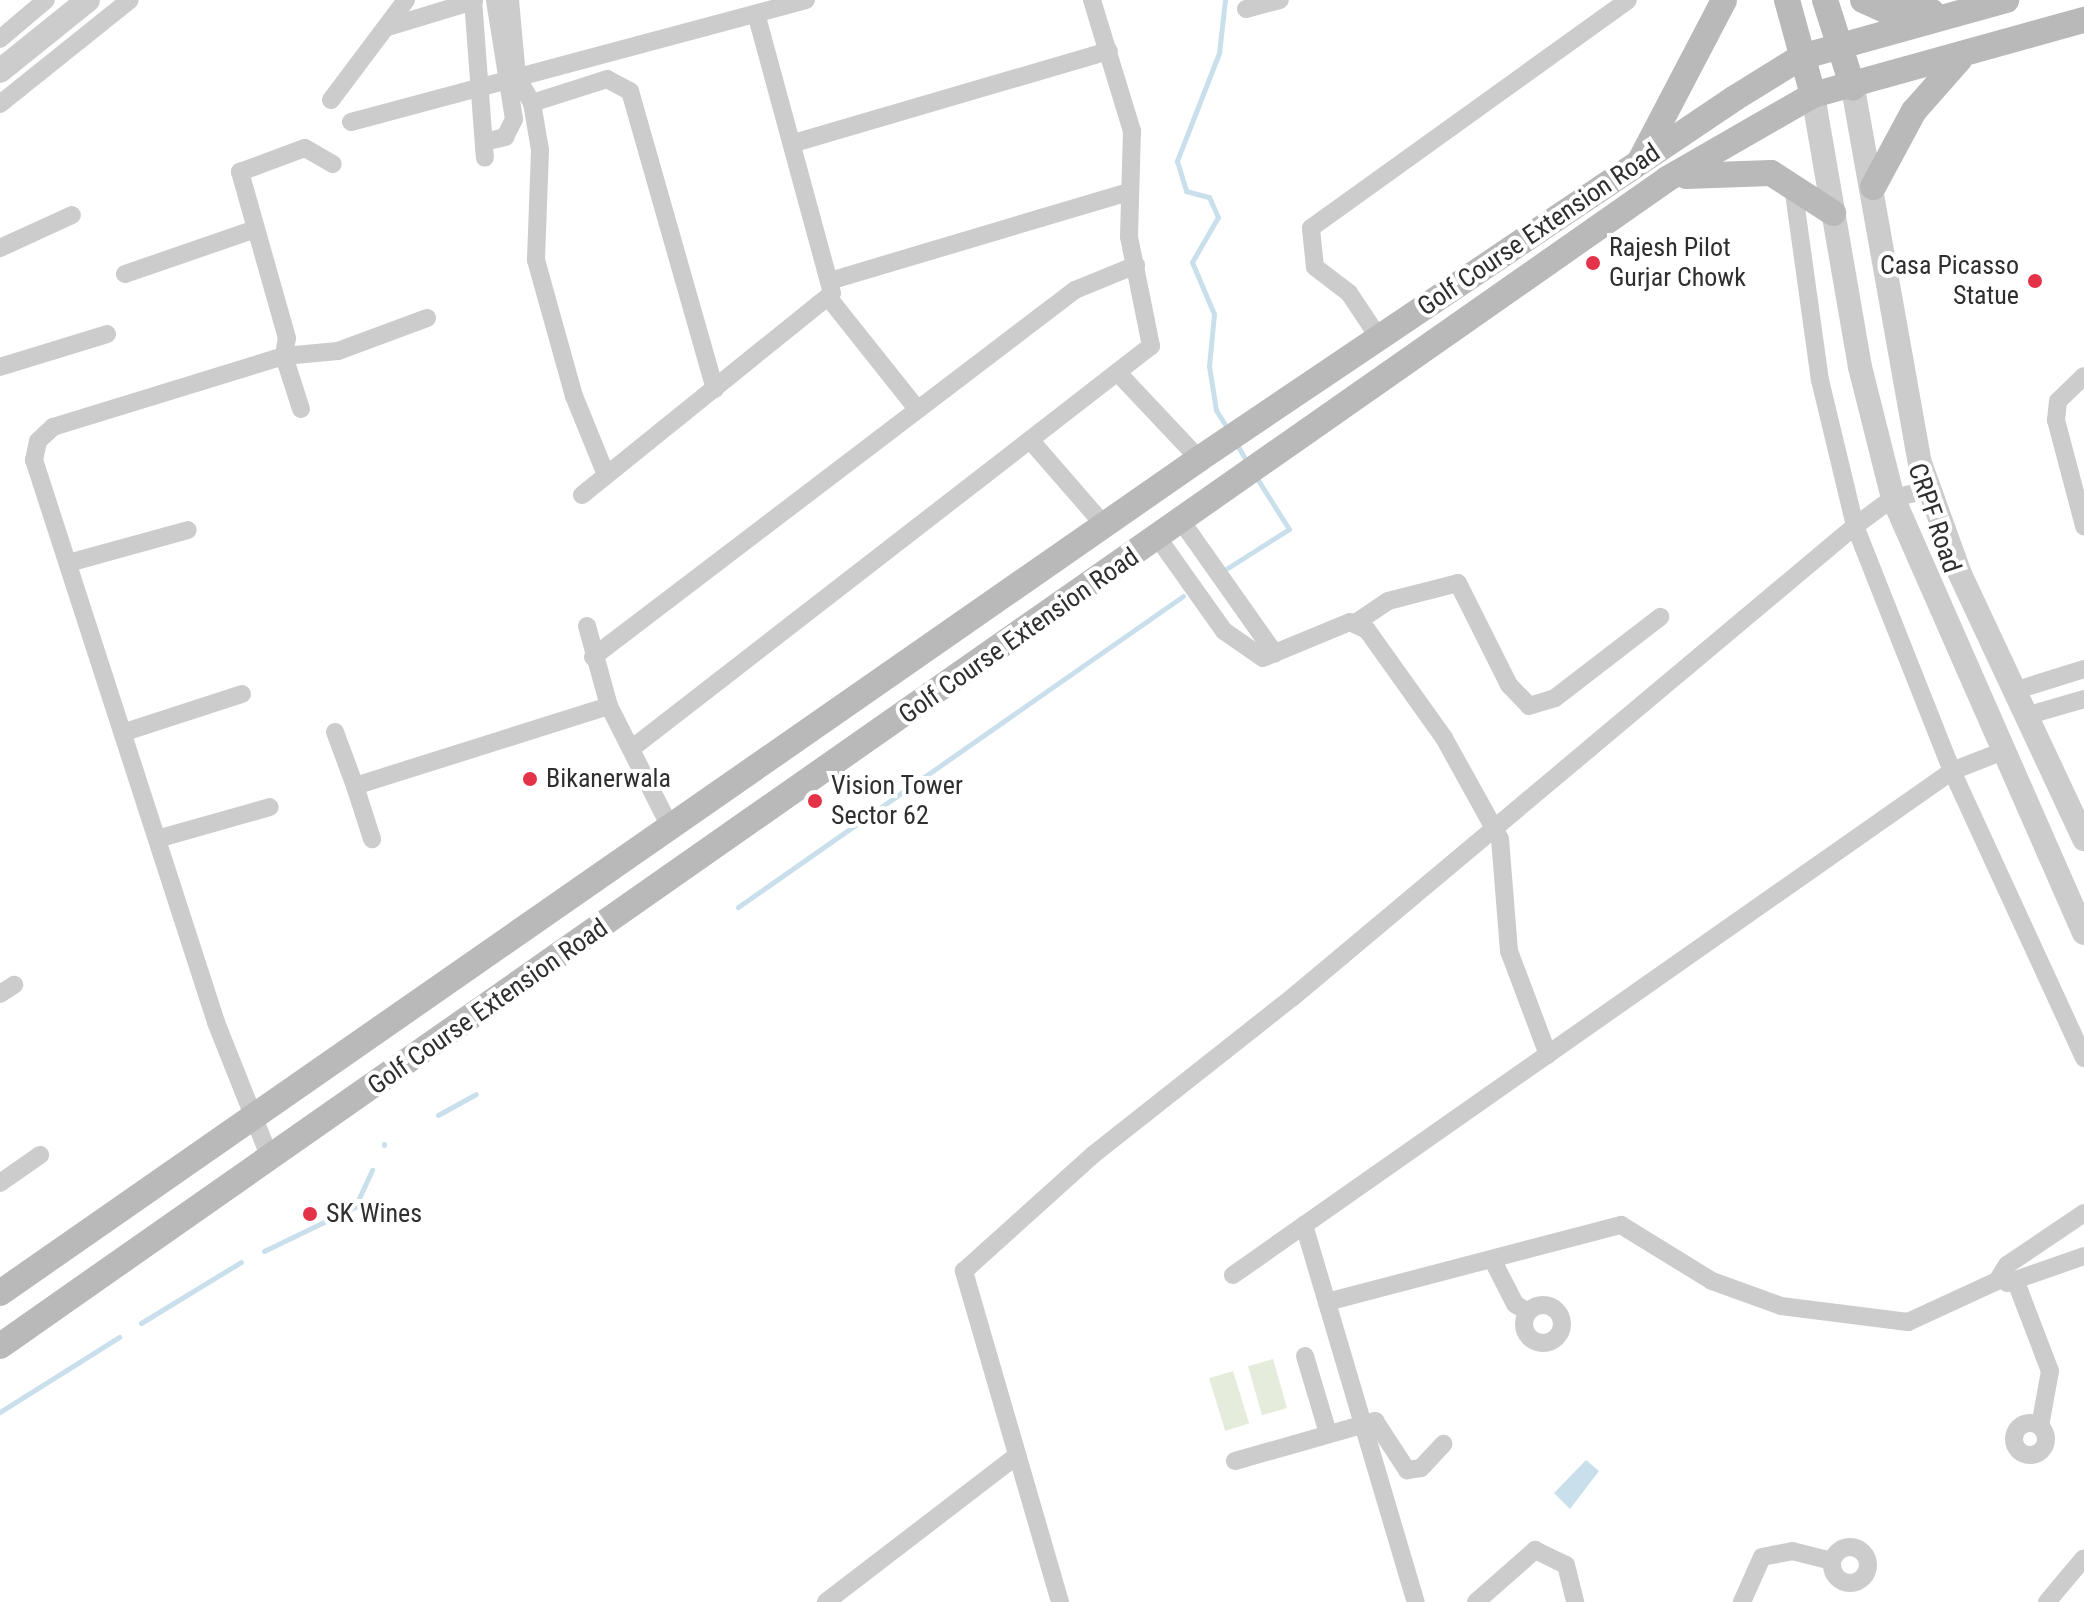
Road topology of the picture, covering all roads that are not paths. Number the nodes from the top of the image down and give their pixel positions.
1 (46, 0) edge
2 (88, 0) edge
3 (130, 0) edge
4 (406, 0) edge
5 (474, 0) edge
6 (495, 0) edge
7 (510, 0) edge
8 (806, 0) edge
9 (1092, 0) edge
10 (1280, 0) edge
11 (1628, 0) edge
12 (1724, 0) edge
13 (1787, 0) edge
14 (1825, 0) edge
15 (1863, 0) edge
16 (2006, 0) edge
17 (1246, 9) dead end
18 (756, 14) junction
19 (1944, 17) junction
20 (2084, 20) edge
21 (385, 28) junction
22 (0, 39) edge
23 (1840, 48) junction
24 (1109, 51) junction
25 (1965, 55) junction
26 (1801, 57) junction
27 (0, 71) edge
28 (510, 78) junction
29 (480, 83) junction
30 (1853, 88) junction
31 (1813, 95) junction
32 (331, 100) dead end
33 (532, 103) junction
34 (0, 104) edge
35 (351, 122) dead end
36 (794, 143) junction
37 (1639, 162) junction
38 (333, 164) dead end
39 (1667, 179) junction
40 (1793, 186) junction
41 (1873, 187) junction
42 (1128, 192) junction
43 (1833, 213) junction
44 (72, 215) dead end
45 (253, 230) junction
46 (0, 248) edge
47 (1136, 265) junction
48 (125, 274) dead end
49 (831, 288) junction
50 (1440, 297) junction
51 (427, 318) dead end
52 (1461, 323) junction
53 (107, 334) dead end
54 (1379, 338) junction
55 (284, 356) junction
56 (0, 367) edge
57 (1119, 374) junction
58 (2084, 376) edge
59 (715, 389) junction
60 (301, 409) dead end
61 (917, 409) junction
62 (1031, 441) junction
63 (1199, 459) junction
64 (606, 475) junction
65 (1929, 490) junction
66 (582, 495) dead end
67 (1893, 498) junction
68 (1182, 522) junction
69 (1104, 525) junction
70 (1855, 526) junction
71 (2084, 526) edge
72 (188, 530) dead end
73 (1158, 538) junction
74 (72, 562) junction
75 (1660, 617) dead end
76 (1357, 622) junction
77 (587, 626) dead end
78 (1275, 654) junction
79 (593, 657) junction
80 (2084, 669) edge
81 (2017, 690) junction
82 (242, 694) dead end
83 (2084, 699) edge
84 (609, 706) junction
85 (2029, 715) junction
86 (125, 732) junction
87 (335, 732) dead end
88 (631, 749) junction
89 (2006, 750) junction
90 (1952, 771) junction
91 (355, 786) junction
92 (270, 807) dead end
93 (1493, 823) junction
94 (670, 827) junction
95 (157, 839) junction
96 (372, 839) dead end
97 (2084, 839) edge
98 (2084, 933) edge
99 (1548, 1055) junction
100 (2084, 1058) edge
101 (251, 1119) junction
102 (40, 1155) dead end
103 (270, 1158) junction
104 (0, 1183) edge
105 (2084, 1213) edge
106 (1304, 1225) junction
107 (2067, 1225) junction
108 (2084, 1257) edge
109 (1492, 1259) junction
110 (1233, 1275) dead end
111 (1997, 1281) junction
112 (2016, 1282) junction
113 (0, 1293) edge
114 (1327, 1302) junction
115 (1528, 1312) dead end
116 (0, 1346) edge
117 (1305, 1356) dead end
118 (1362, 1423) junction
119 (2040, 1426) dead end
120 (1328, 1433) junction
121 (1443, 1444) dead end
122 (1015, 1457) junction
123 (1235, 1461) dead end
124 (2084, 1558) edge
125 (1832, 1561) dead end
126 (1485, 1599) edge
127 (826, 1602) edge
128 (1060, 1602) edge
129 (1416, 1602) edge
130 (1575, 1602) edge
131 (1742, 1602) edge
132 (2047, 1602) edge

1 - 22 street
2 - 27 street
3 - 34 street
4 - 21 street
5 - 21 street
5 - 29 street
6 - 28 street
7 - 28 street
8 - 18 street
9 - 24 street
10 - 17 street
11 - 54 street
12 - 37 main road
13 - 26 main road
14 - 23 main road
15 - 19 main road
16 - 19 main road, Golf Course Extension Road
18 - 28 street
18 - 36 street
19 - 23 main road, Golf Course Extension Road
20 - 25 main road, Golf Course Extension Road
21 - 32 street
23 - 26 main road, Golf Course Extension Road
23 - 30 main road
24 - 36 street
24 - 42 street
25 - 30 main road, Golf Course Extension Road
25 - 41 main road
26 - 31 main road
26 - 37 main road, Golf Course Extension Road
28 - 29 street
28 - 29 street
28 - 33 street
29 - 35 street
30 - 31 main road, Golf Course Extension Road
30 - 41 street
31 - 39 main road, Golf Course Extension Road
31 - 43 street, CRPF Road
33 - 59 street
33 - 64 street
36 - 49 street
37 - 50 main road, Golf Course Extension Road
38 - 45 street
39 - 40 main road
39 - 52 main road, Golf Course Extension Road
40 - 43 main road
40 - 70 street
41 - 65 street
42 - 47 street
42 - 49 street
43 - 67 street, CRPF Road
44 - 46 street
45 - 48 street
45 - 55 street
47 - 57 street
47 - 61 street
49 - 59 street
49 - 61 street
50 - 52 main road
50 - 54 main road, Golf Course Extension Road
51 - 55 street
52 - 68 main road, Golf Course Extension Road
53 - 56 street
54 - 63 main road, Golf Course Extension Road
55 - 60 street
55 - 74 street
57 - 62 street
57 - 63 street
58 - 71 street
59 - 64 street
61 - 79 street
62 - 69 street
62 - 88 street
63 - 69 main road, Golf Course Extension Road
64 - 66 street
65 - 67 street
65 - 81 street
67 - 70 street
67 - 89 street, CRPF Road
68 - 73 main road, Golf Course Extension Road
68 - 78 street
69 - 94 main road, Golf Course Extension Road
70 - 90 street
70 - 93 street
72 - 74 street
73 - 78 street
73 - 103 main road, Golf Course Extension Road
74 - 86 street
75 - 76 street
76 - 78 street
76 - 93 street
77 - 79 street
79 - 84 street
80 - 81 street
81 - 85 street
82 - 86 street
83 - 85 street
84 - 88 street
84 - 91 street
85 - 97 street
86 - 95 street
87 - 91 street
88 - 94 street
89 - 90 street
89 - 98 street, CRPF Road
90 - 99 street
90 - 100 street
91 - 96 street
92 - 95 street
93 - 99 street
93 - 122 street
94 - 101 main road, Golf Course Extension Road
95 - 101 street
99 - 106 street
101 - 103 street
101 - 113 main road, Golf Course Extension Road
102 - 104 street
103 - 116 main road, Golf Course Extension Road
105 - 107 street
106 - 110 street
106 - 114 street
107 - 108 street
107 - 111 street
108 - 112 street
109 - 111 street
109 - 114 street
109 - 115 street
111 - 112 street
112 - 119 street
114 - 118 street
117 - 120 street
118 - 120 street
118 - 121 street
118 - 129 street
120 - 123 street
122 - 127 street
122 - 128 street
124 - 132 street
125 - 131 street
126 - 130 street

